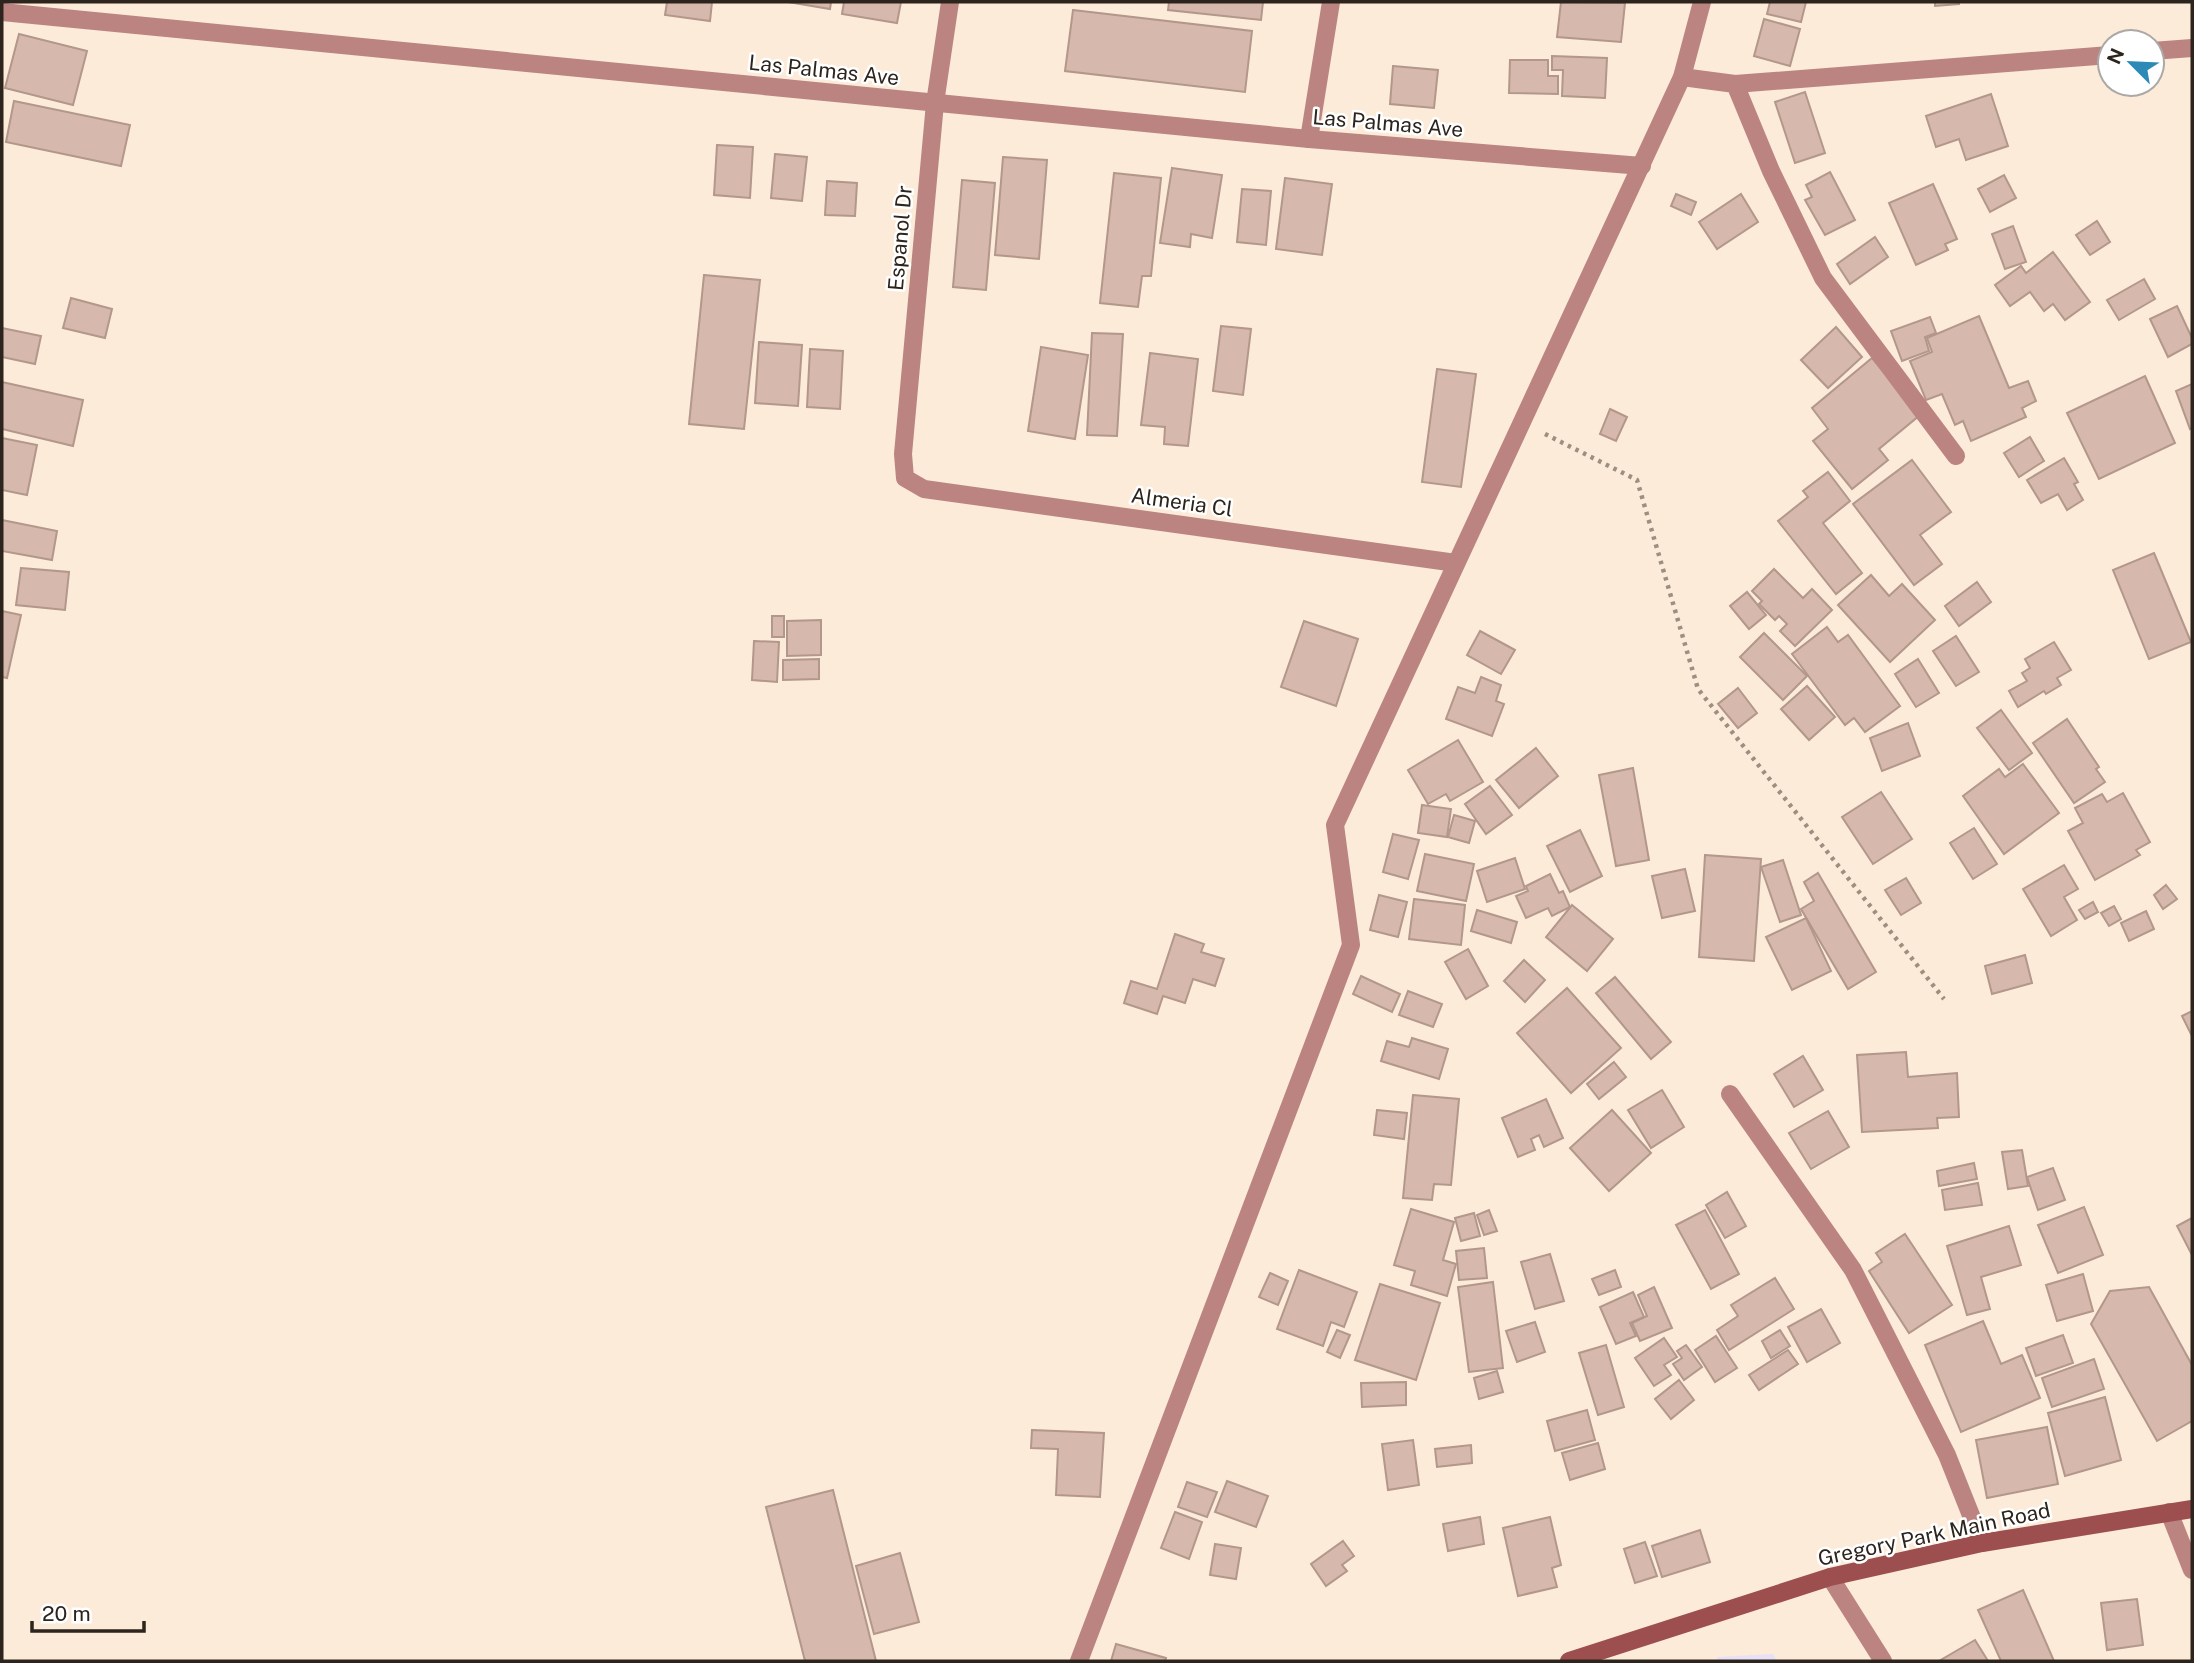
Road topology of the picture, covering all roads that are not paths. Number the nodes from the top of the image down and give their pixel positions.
1 (950, 2) edge
2 (1331, 2) edge
3 (1702, 2) edge
4 (2, 12) edge
5 (2192, 48) edge
6 (2166, 50) edge
7 (2096, 56) edge
8 (1682, 77) junction
9 (1735, 84) junction
10 (935, 103) junction
11 (1309, 139) junction
12 (1642, 166) junction
13 (1956, 456) dead end
14 (905, 478) joint
15 (1455, 563) junction
16 (1730, 1094) dead end
17 (2192, 1509) edge
18 (2172, 1520) junction
19 (1982, 1544) junction
20 (2192, 1570) edge
21 (1830, 1577) junction
22 (1079, 1661) edge
23 (1569, 1661) edge
24 (1883, 1661) edge

1 - 10 street, Espanol Dr
2 - 11 street
3 - 8 street
4 - 10 street, Las Palmas Ave
5 - 6 street
7 - 9 street
8 - 9 street
8 - 12 street
9 - 13 street
10 - 11 street, Las Palmas Ave
10 - 14 street, Espanol Dr
11 - 12 street, Las Palmas Ave
12 - 15 street
14 - 15 street, Almeria Cl
15 - 22 street
16 - 19 street
17 - 18 street, Gregory Park Main Road
18 - 19 street, Gregory Park Main Road
18 - 20 street
19 - 21 street, Gregory Park Main Road
21 - 23 street, Gregory Park Main Road
21 - 24 street

